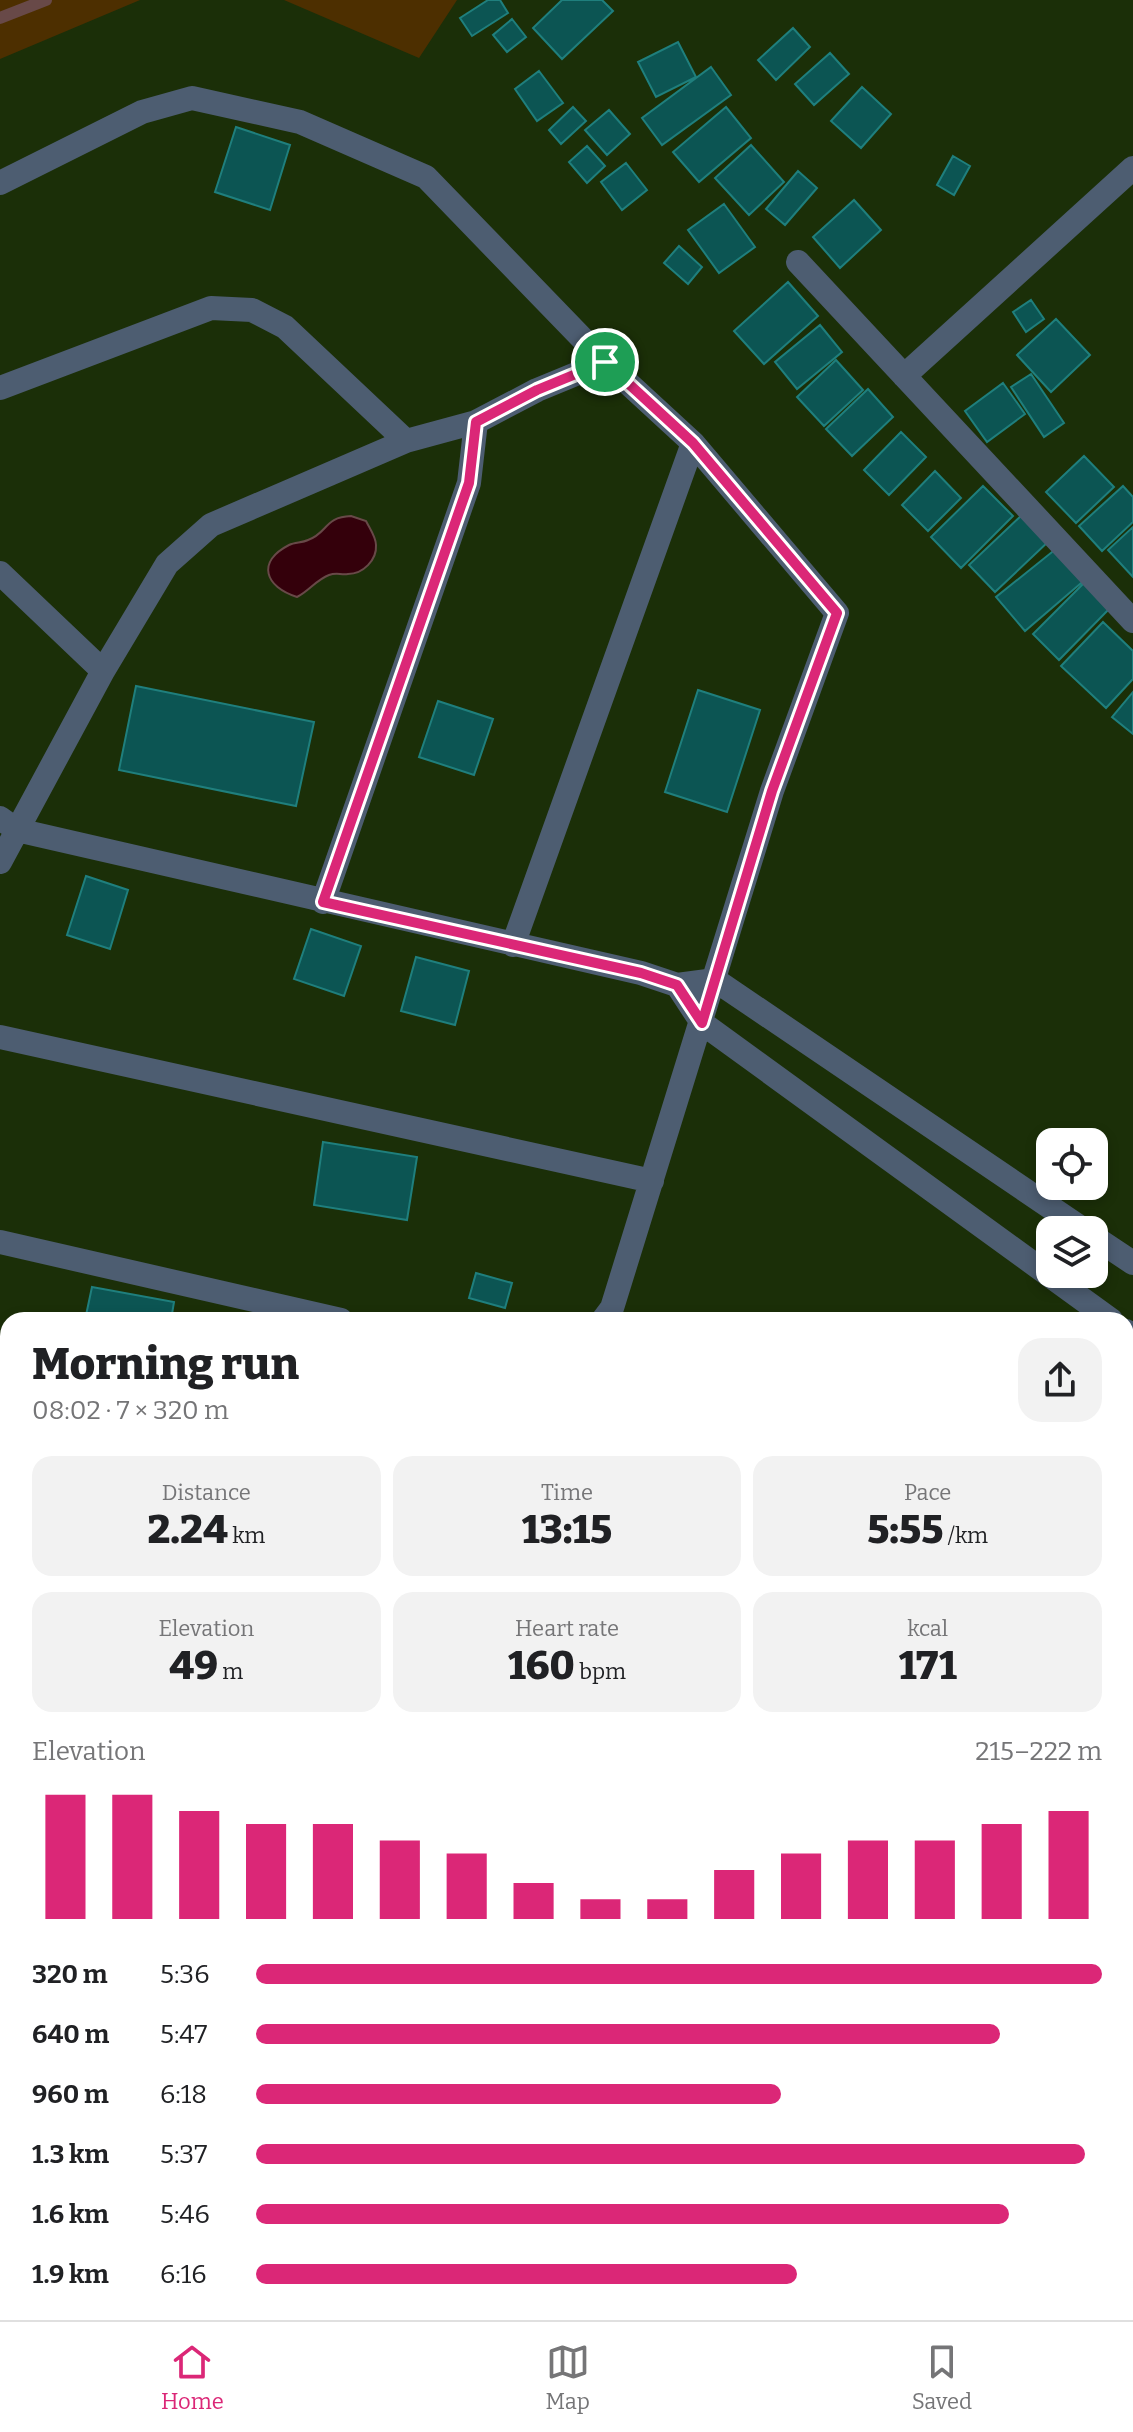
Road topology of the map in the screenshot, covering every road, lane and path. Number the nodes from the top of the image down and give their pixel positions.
1 (1133, 168) edge
2 (0, 183) edge
3 (798, 262) dead end
4 (605, 362) junction
5 (904, 376) junction
6 (0, 388) edge
7 (476, 422) junction
8 (406, 441) junction
9 (693, 443) junction
10 (0, 573) edge
11 (1133, 621) edge
12 (103, 671) junction
13 (8, 824) edge
14 (0, 862) edge
15 (323, 902) junction
16 (513, 945) junction
17 (715, 980) junction
18 (677, 985) junction
19 (702, 1023) junction
20 (0, 1037) edge
21 (652, 1181) junction
22 (1063, 1216) edge
23 (0, 1242) edge
24 (1108, 1246) edge
25 (1133, 1263) edge
26 (306, 1312) edge
27 (609, 1312) edge
28 (1100, 1312) edge

1 - 5 street
2 - 4 street
3 - 5 street
4 - 7 street
4 - 9 street
5 - 11 street
6 - 8 street
7 - 8 street
7 - 15 street
8 - 12 street
9 - 16 street
9 - 17 street
10 - 12 street
12 - 13 street
13 - 14 street
13 - 15 street
15 - 16 street
16 - 18 street
17 - 18 street
17 - 19 street
17 - 22 street
18 - 19 street
19 - 21 street
19 - 28 street
20 - 21 street
21 - 27 street
23 - 26 street
24 - 25 street

